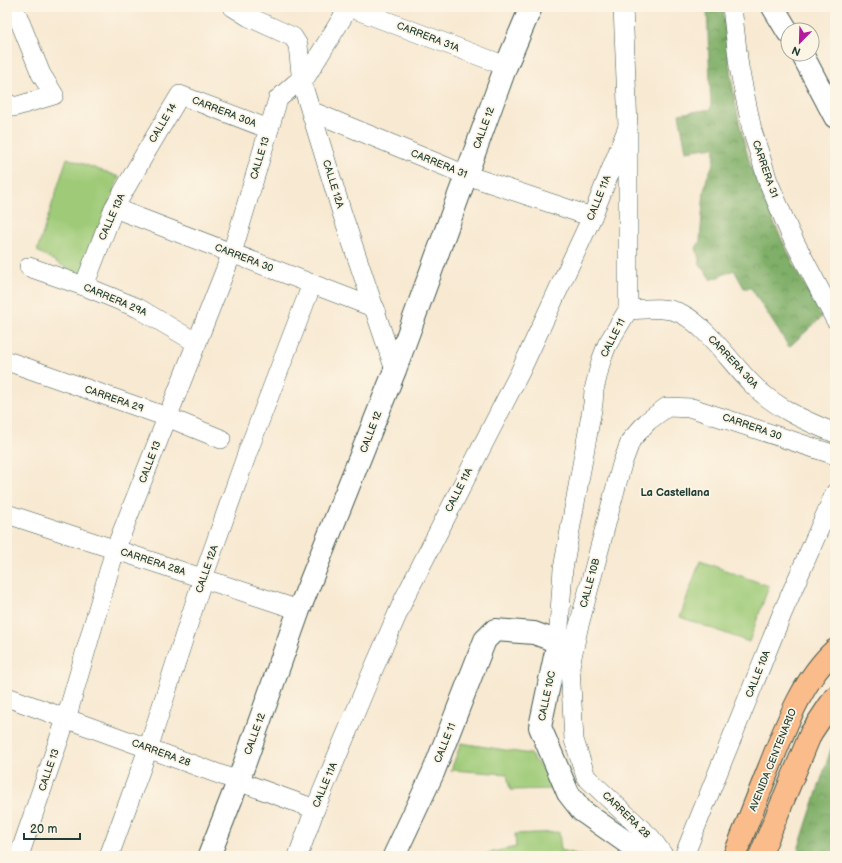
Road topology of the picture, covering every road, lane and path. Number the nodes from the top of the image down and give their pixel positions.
1 (14, 7) edge
2 (233, 7) edge
3 (349, 7) edge
4 (531, 7) edge
5 (623, 7) edge
6 (732, 7) edge
7 (773, 7) edge
8 (782, 22) edge
9 (806, 62) edge
10 (506, 66) junction
11 (302, 83) junction
12 (180, 95) joint
13 (7, 103) edge
14 (311, 111) junction
15 (835, 117) edge
16 (628, 127) junction
17 (269, 129) junction
18 (146, 152) joint
19 (466, 175) junction
20 (114, 208) junction
21 (592, 217) junction
22 (232, 254) junction
23 (29, 267) dead end
24 (312, 284) junction
25 (84, 286) junction
26 (375, 308) junction
27 (628, 310) junction
28 (835, 318) edge
29 (197, 343) junction
30 (7, 361) edge
31 (396, 370) junction
32 (667, 407) joint
33 (168, 417) junction
34 (835, 433) edge
35 (221, 439) dead end
36 (835, 455) edge
37 (835, 493) edge
38 (7, 514) edge
39 (115, 550) junction
40 (203, 578) junction
41 (299, 610) junction
42 (558, 642) junction
43 (835, 650) edge
44 (7, 697) edge
45 (835, 697) edge
46 (66, 719) junction
47 (148, 749) junction
48 (586, 777) joint
49 (238, 782) junction
50 (568, 793) joint
51 (315, 809) junction
52 (7, 855) edge
53 (10, 856) edge
54 (19, 856) edge
55 (109, 856) edge
56 (209, 856) edge
57 (298, 856) edge
58 (394, 856) edge
59 (646, 856) edge
60 (664, 856) edge
61 (684, 856) edge
62 (734, 856) edge
63 (760, 856) edge

1 - 13 street
2 - 11 street
3 - 10 street, CARRERA 31A
3 - 11 street
4 - 10 street, CALLE 12
5 - 16 street, CALLE 11
6 - 28 street, CARRERA 31
7 - 8 street
9 - 15 street
10 - 19 street, CALLE 12
11 - 14 street, CALLE 12A
11 - 17 street, CALLE 13
12 - 17 street, CARRERA 30A
12 - 18 street, CALLE 14
14 - 19 street, CARRERA 31
14 - 26 street, CALLE 12A
16 - 21 street, CALLE 11A
16 - 27 street, CALLE 11
17 - 22 street, CALLE 13
18 - 20 street, CALLE 13A
19 - 21 street, CARRERA 31
19 - 31 street, CALLE 12
20 - 22 street, CARRERA 30
20 - 25 street, CALLE 13A
21 - 51 street, CALLE 11A
22 - 24 street, CARRERA 30
22 - 29 street, CALLE 13
23 - 25 street, CARRERA 29A
24 - 26 street, CARRERA 30
24 - 40 street, CALLE 12A
25 - 29 street, CARRERA 29A
26 - 31 street, CALLE 12A
27 - 34 street, CARRERA 30A
27 - 42 street, CALLE 11
29 - 33 street, CALLE 13
30 - 33 street, CARRERA 29
31 - 41 street, CALLE 12
32 - 36 street, CARRERA 30
32 - 48 street, CALLE 10B
33 - 35 street, CARRERA 29
33 - 39 street, CALLE 13
37 - 61 street, CALLE 10A
38 - 39 street, CARRERA 28A
39 - 40 street, CARRERA 28A
39 - 46 street, CALLE 13
40 - 41 street, CARRERA 28A
40 - 47 street, CALLE 12A
41 - 49 street, CALLE 12
42 - 50 street, CALLE 10C
42 - 58 street, CALLE 11
43 - 62 main road, AVENIDA CENTENARIO
44 - 46 street, CARRERA 28
45 - 63 main road
46 - 47 street, CARRERA 28
46 - 54 street, CALLE 13
47 - 49 street, CARRERA 28
47 - 55 street, CALLE 12A
48 - 60 street, CARRERA 28
49 - 51 street, CARRERA 28
49 - 56 street, CALLE 12
50 - 59 street, CARRERA 28
51 - 57 street, CALLE 11A
52 - 53 street

